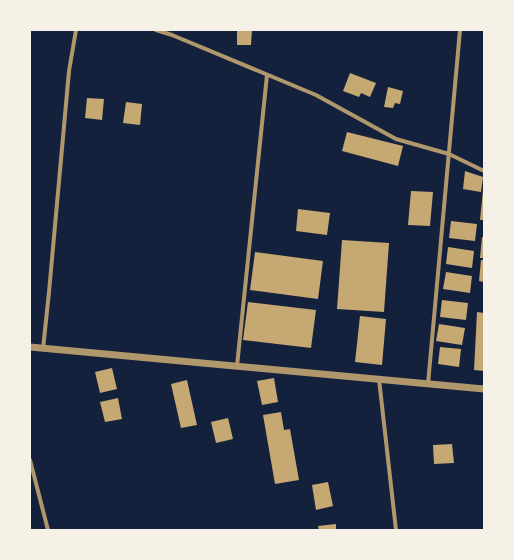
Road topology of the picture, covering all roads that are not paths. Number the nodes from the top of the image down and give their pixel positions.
1 (76, 30) edge
2 (156, 30) edge
3 (460, 30) edge
4 (267, 75) junction
5 (449, 154) junction
6 (484, 171) edge
7 (30, 347) edge
8 (43, 348) junction
9 (237, 366) junction
10 (379, 379) junction
11 (428, 384) junction
12 (484, 389) edge
13 (30, 460) edge
14 (48, 530) edge
15 (396, 530) edge

1 - 8 street
2 - 4 street
3 - 5 street
4 - 5 street
4 - 9 street
5 - 6 street
5 - 11 street
7 - 8 street
8 - 9 street
9 - 10 street
10 - 11 street
10 - 15 street
11 - 12 street
13 - 14 street

